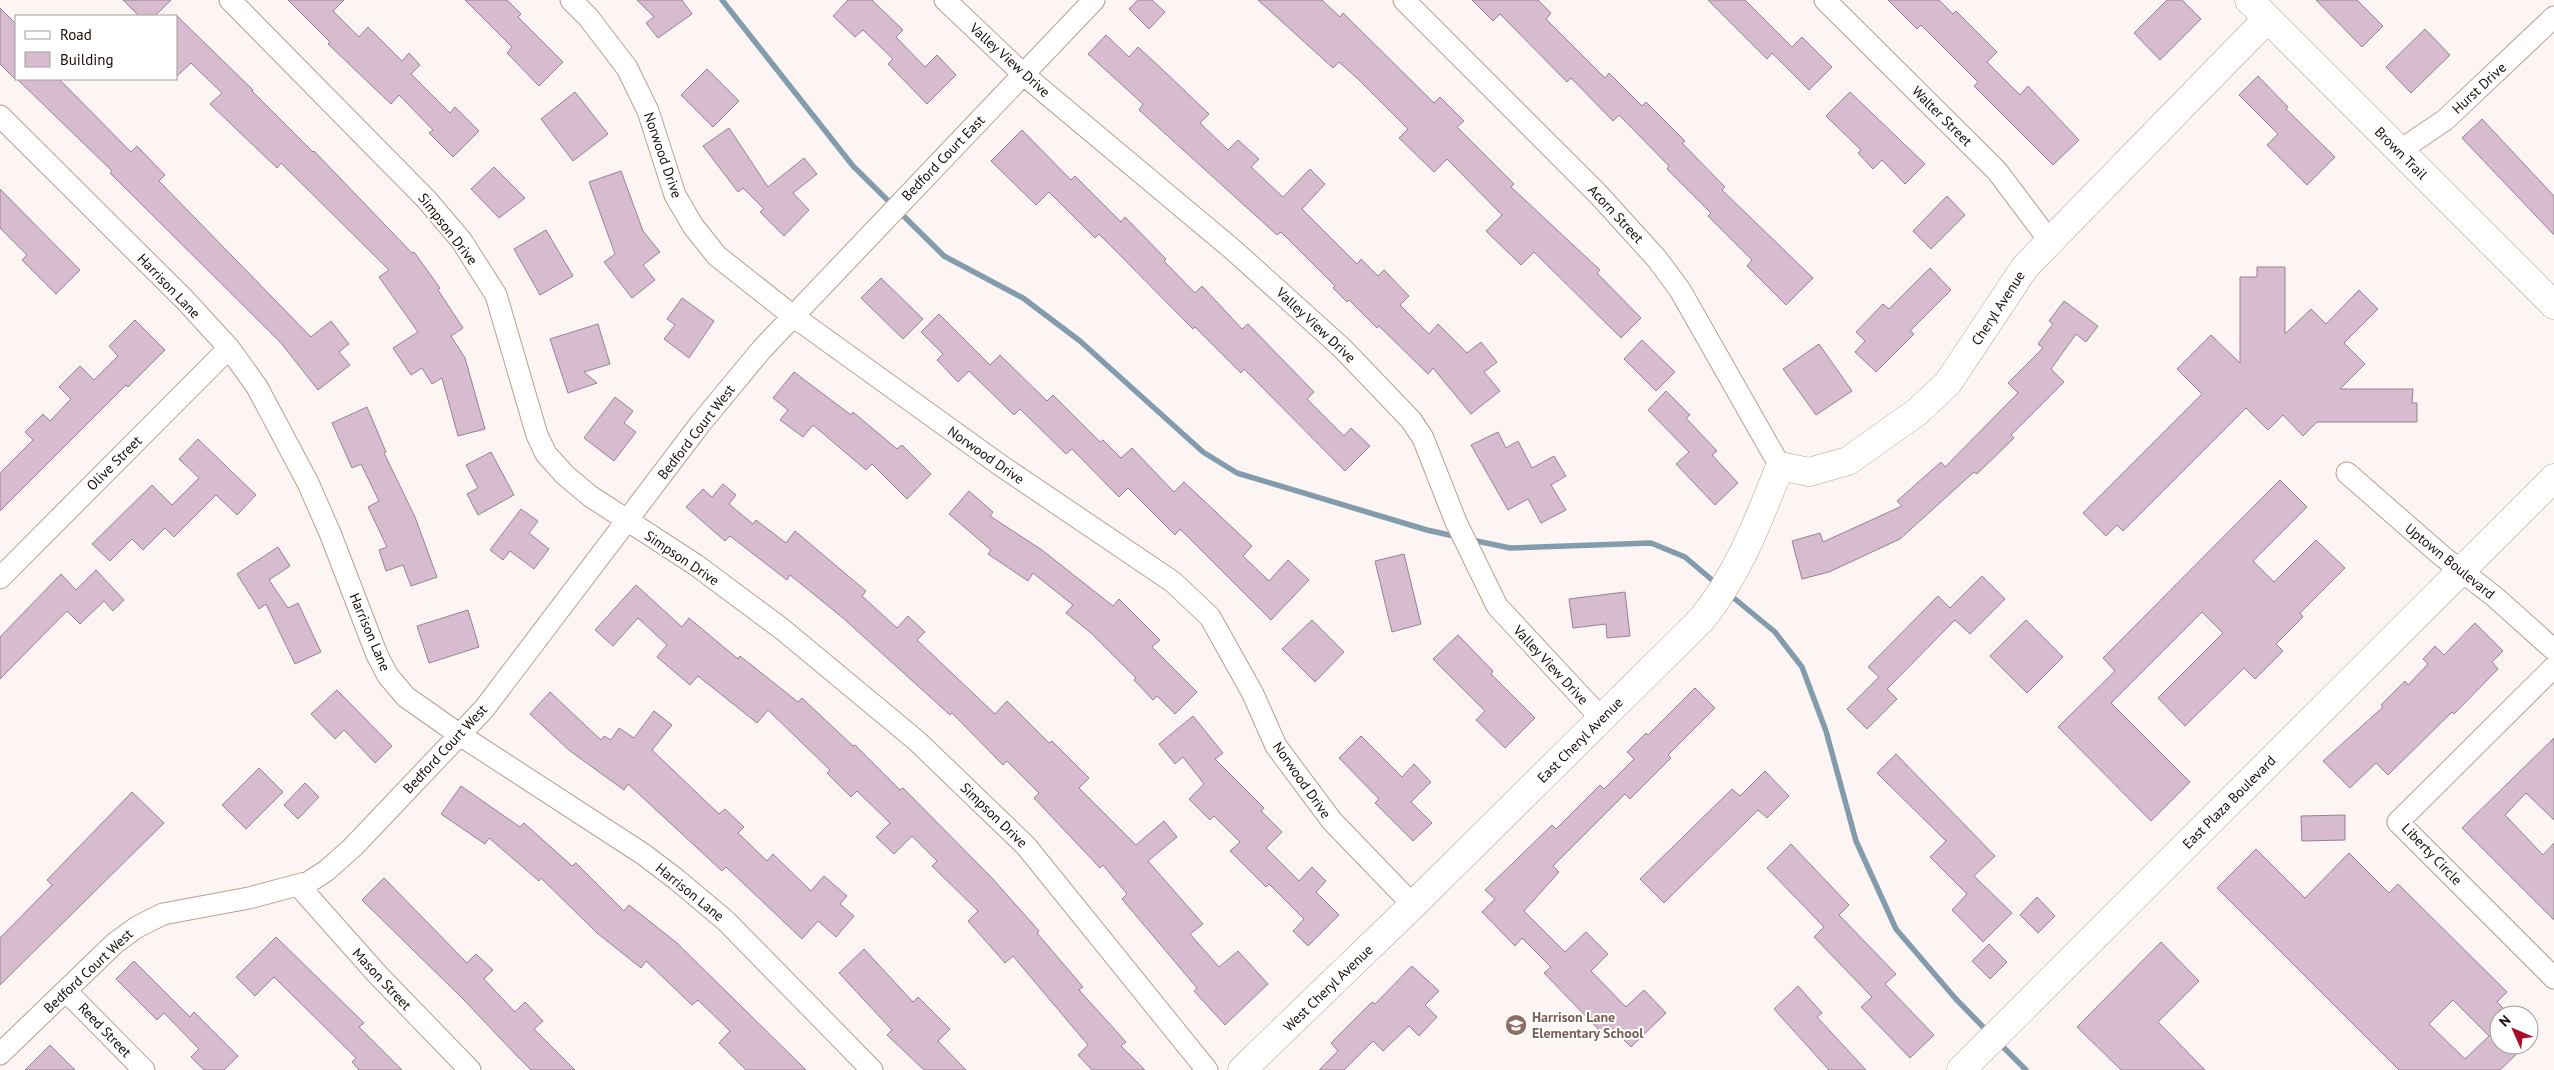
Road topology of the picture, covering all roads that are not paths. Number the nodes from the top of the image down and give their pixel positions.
1 (230, 0) edge
2 (571, 0) edge
3 (945, 0) edge
4 (1094, 0) edge
5 (1404, 0) edge
6 (1825, 0) edge
7 (2258, 9) edge
8 (2554, 17) edge
9 (1024, 74) junction
10 (0, 116) edge
11 (2399, 151) junction
12 (2049, 240) junction
13 (2554, 305) edge
14 (793, 316) junction
15 (229, 348) junction
16 (1780, 466) junction
17 (2347, 472) dead end
18 (2554, 478) edge
19 (627, 520) junction
20 (2460, 572) junction
21 (0, 578) edge
22 (2554, 650) edge
23 (2554, 667) edge
24 (1602, 719) junction
25 (460, 735) junction
26 (298, 885) junction
27 (1413, 905) junction
28 (2554, 978) edge
29 (66, 991) junction
30 (0, 1054) edge
31 (1969, 1062) edge
32 (144, 1070) edge
33 (470, 1070) edge
34 (872, 1070) edge
35 (1207, 1070) edge
36 (1242, 1070) edge

1 - 19 street, Simpson Drive
2 - 14 street, Norwood Drive
3 - 9 street, Valley View Drive
4 - 9 street, Bedford Court East
5 - 16 street, Acorn Street
6 - 12 street, Walter Street
7 - 11 street, Brown Trail
7 - 12 street, Cheryl Avenue
8 - 11 street, Hurst Drive
9 - 14 street, Bedford Court East
9 - 24 street, Valley View Drive
10 - 15 street, Harrison Lane
11 - 13 street, Brown Trail
12 - 16 street, Cheryl Avenue
14 - 19 street, Bedford Court West
14 - 27 street, Norwood Drive
15 - 21 street, Olive Street
15 - 25 street, Harrison Lane
16 - 24 street, East Cheryl Avenue
17 - 20 street, Uptown Boulevard
18 - 20 street, East Plaza Boulevard
19 - 25 street, Bedford Court West
19 - 35 street, Simpson Drive
20 - 22 street, Uptown Boulevard
20 - 31 street, East Plaza Boulevard
23 - 28 street, Liberty Circle
24 - 27 street, East Cheryl Avenue
25 - 26 street, Bedford Court West
25 - 34 street, Harrison Lane
26 - 29 street, Bedford Court West
26 - 33 street, Mason Street
27 - 36 street, West Cheryl Avenue
29 - 30 street, Bedford Court West
29 - 32 street, Reed Street

